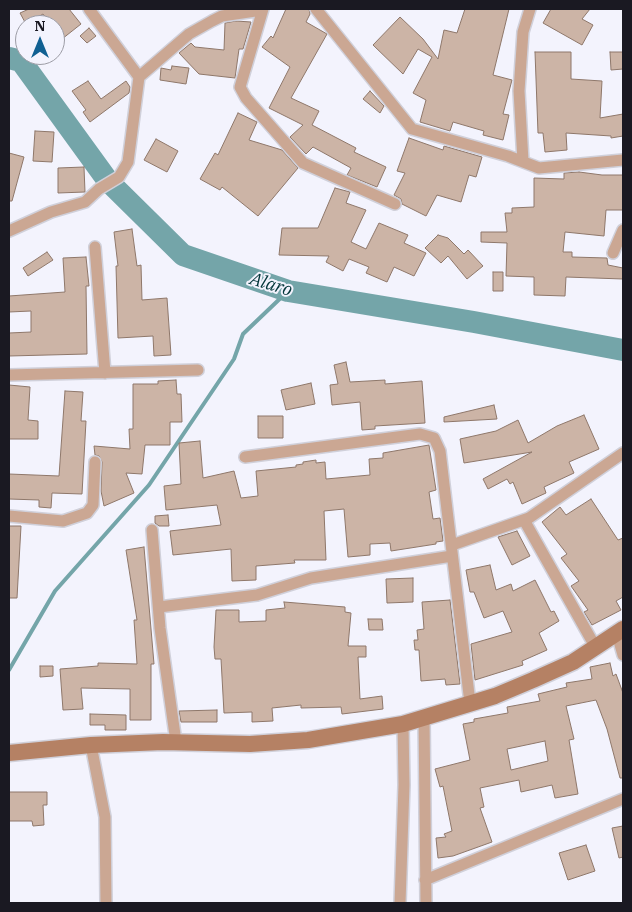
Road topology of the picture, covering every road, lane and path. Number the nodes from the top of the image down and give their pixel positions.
1 (89, 9) edge
2 (316, 9) edge
3 (530, 9) edge
4 (262, 10) edge
5 (138, 77) junction
6 (623, 160) edge
7 (523, 161) junction
8 (395, 204) dead end
9 (623, 230) edge
10 (9, 231) edge
11 (95, 247) dead end
12 (614, 253) dead end
13 (198, 370) dead end
14 (105, 373) junction
15 (9, 375) edge
16 (623, 454) edge
17 (245, 457) dead end
18 (95, 462) dead end
19 (9, 516) edge
20 (524, 520) junction
21 (152, 530) dead end
22 (452, 551) junction
23 (159, 606) junction
24 (620, 632) edge
25 (596, 648) junction
26 (623, 655) edge
27 (470, 704) junction
28 (424, 718) junction
29 (403, 724) junction
30 (176, 742) junction
31 (91, 744) junction
32 (9, 753) edge
33 (623, 798) edge
34 (425, 880) junction
35 (106, 903) edge
36 (400, 903) edge
37 (426, 903) edge

1 - 5 street
2 - 7 street
3 - 7 street
4 - 5 street
4 - 8 street
5 - 10 street
6 - 7 street
9 - 12 street
11 - 14 street
13 - 14 street
14 - 15 street
16 - 20 street
17 - 22 street
18 - 19 street
20 - 22 street
20 - 25 street
21 - 23 street
22 - 23 street
22 - 27 street
23 - 30 street
24 - 25 street
24 - 26 street
25 - 27 street
27 - 28 street
28 - 29 street
28 - 34 street
29 - 30 street
29 - 36 street
30 - 31 street
31 - 32 street
31 - 35 street
33 - 34 street
34 - 37 street

